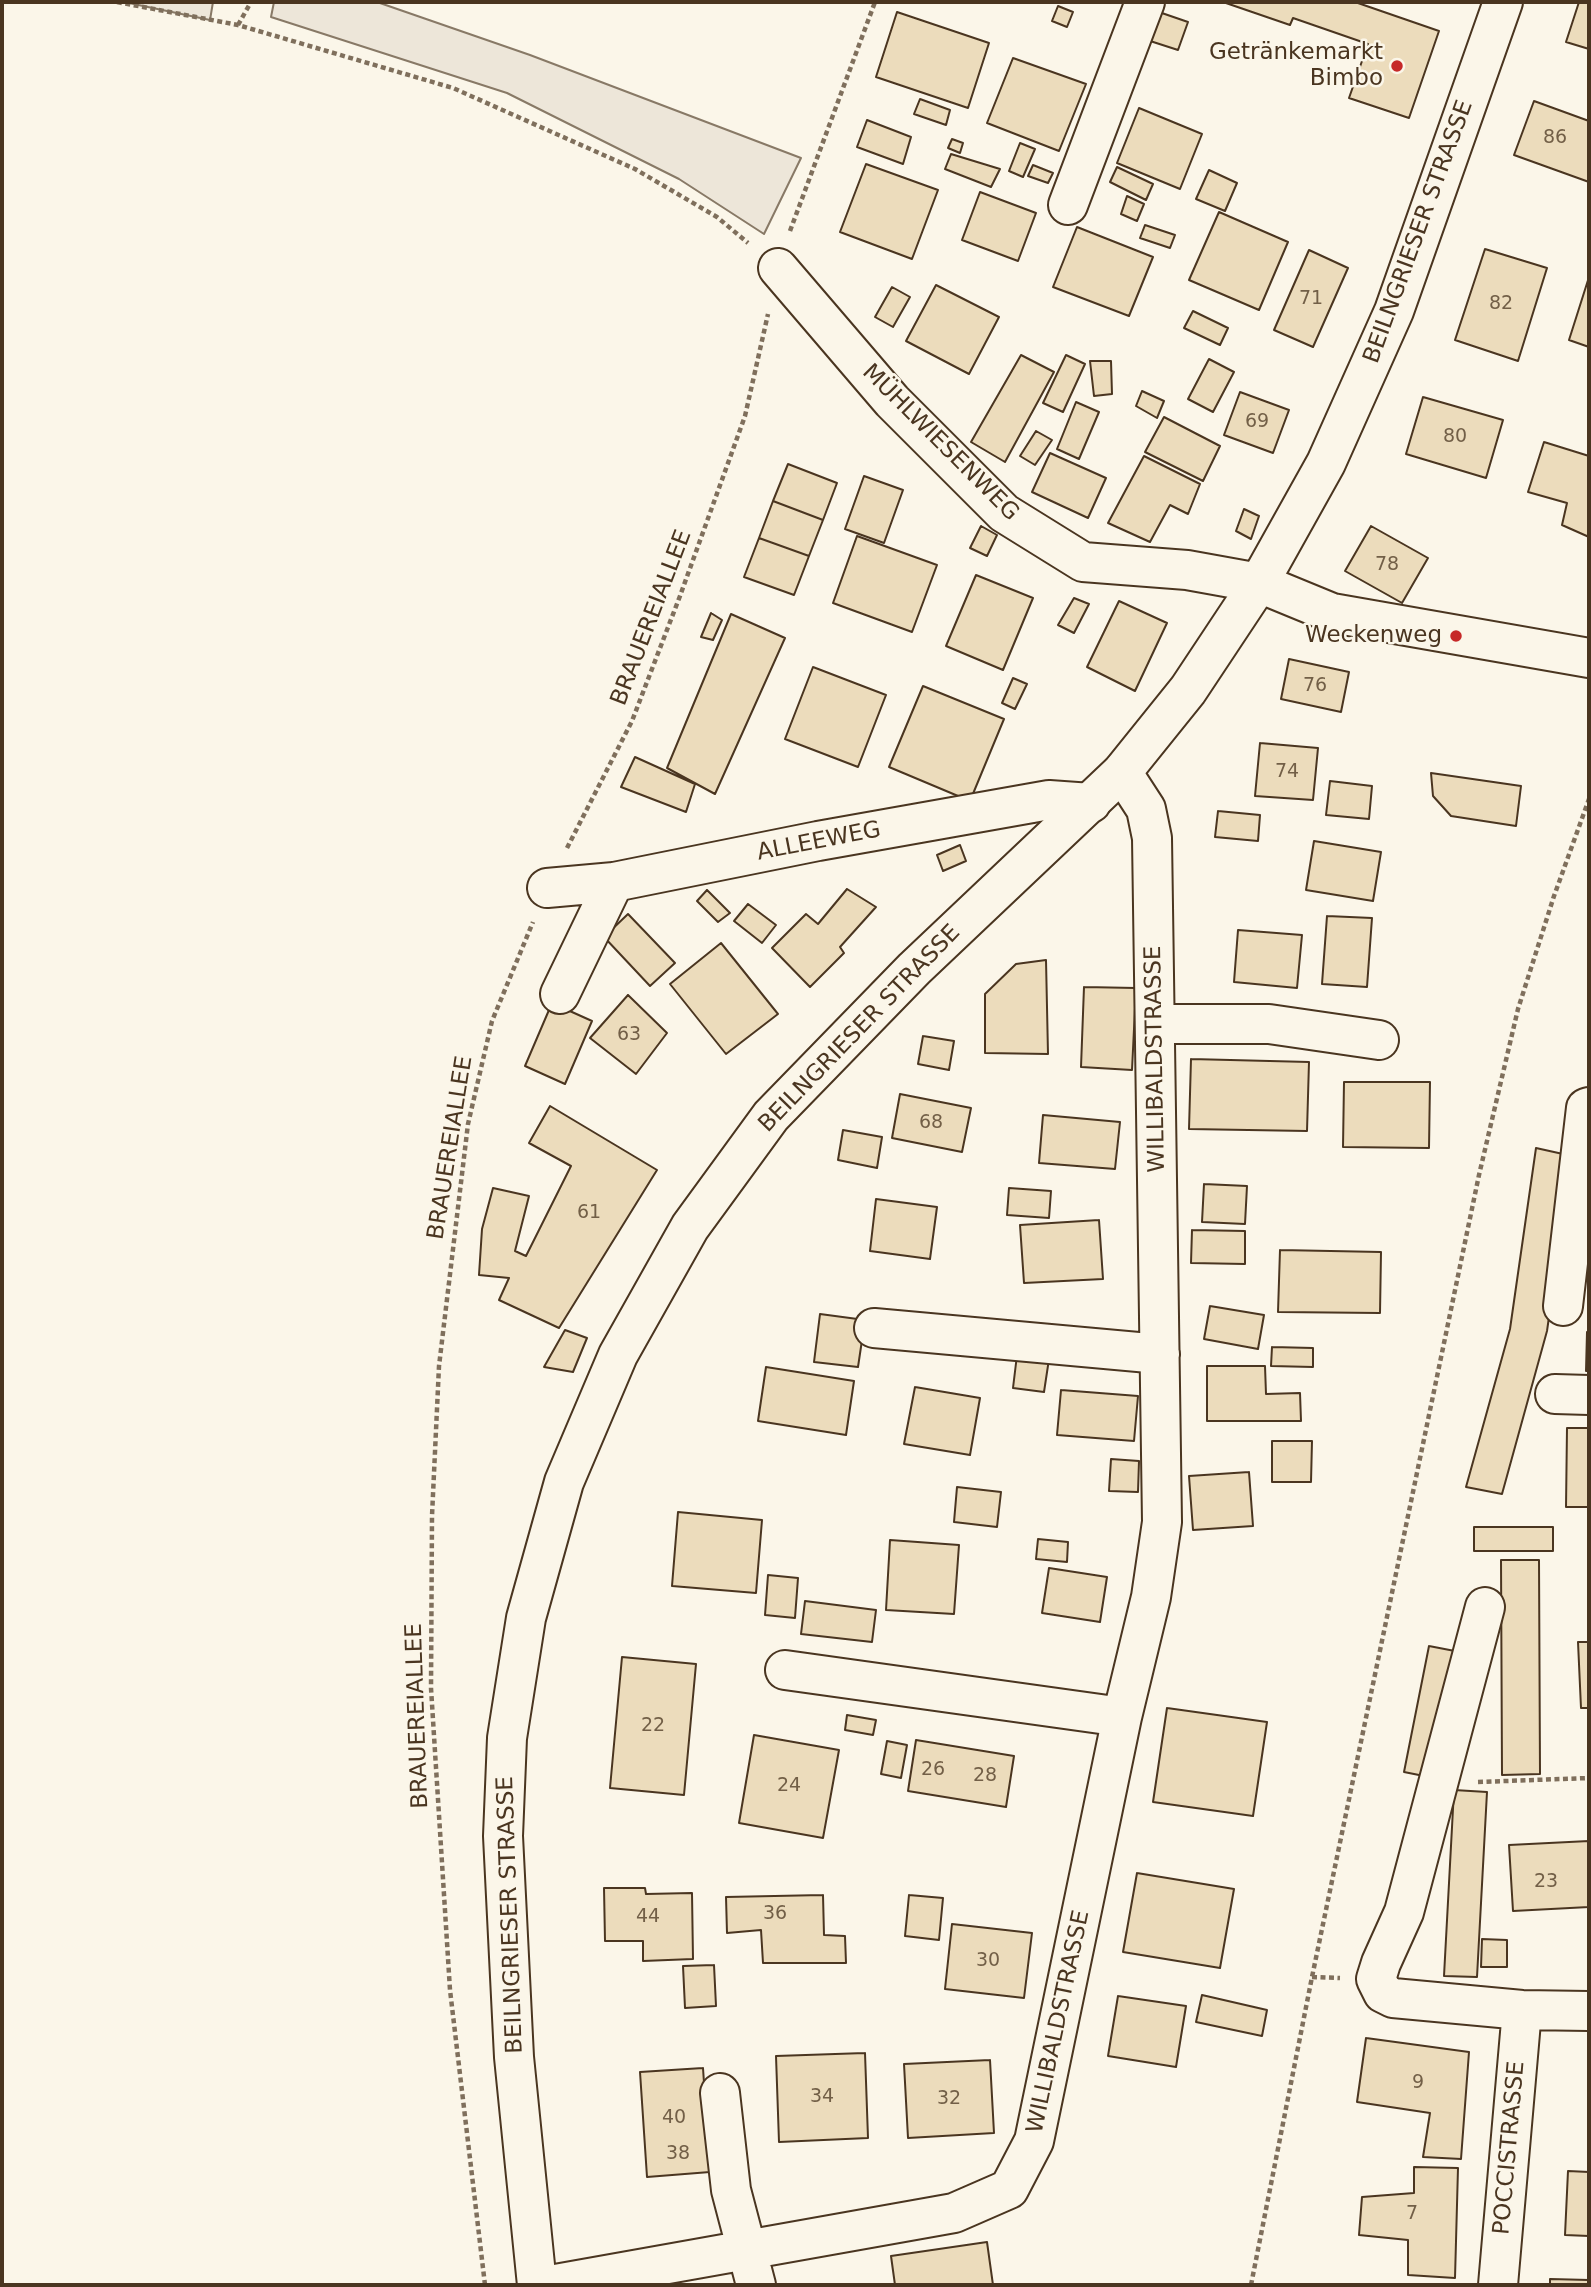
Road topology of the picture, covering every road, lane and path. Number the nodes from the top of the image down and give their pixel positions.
1 (117, 2) edge
2 (251, 2) edge
3 (875, 2) edge
4 (1145, 2) edge
5 (1503, 2) edge
6 (238, 25) junction
7 (1068, 205) dead end
8 (778, 268) junction
9 (1259, 583) junction
10 (1589, 658) edge
11 (1122, 772) junction
12 (1589, 799) edge
13 (1091, 803) junction
14 (614, 882) junction
15 (547, 888) junction
16 (560, 994) dead end
17 (1157, 1024) junction
18 (1379, 1040) dead end
19 (1589, 1107) edge
20 (1563, 1306) dead end
21 (874, 1328) dead end
22 (1160, 1354) junction
23 (1485, 1607) dead end
24 (785, 1670) dead end
25 (1122, 1717) junction
26 (1589, 1778) edge
27 (1439, 1783) junction
28 (1522, 2010) junction
29 (1589, 2011) edge
30 (720, 2093) dead end
31 (752, 2267) edge
32 (485, 2285) edge
33 (537, 2285) edge
34 (550, 2285) edge
35 (1251, 2285) edge
36 (1498, 2285) edge

1 - 6 path
2 - 6 path
3 - 8 path, BRAUEREIALLEE
4 - 7 street
5 - 9 street, BEILNGRIESER STRASSE
6 - 8 path
8 - 9 street, MÜHLWIESENWEG
8 - 15 path, BRAUEREIALLEE
9 - 10 street
9 - 11 street, BEILNGRIESER STRASSE
11 - 13 street, BEILNGRIESER STRASSE
11 - 17 street, WILLIBALDSTRASSE
12 - 35 path
13 - 14 street, ALLEEWEG
13 - 33 street, BEILNGRIESER STRASSE
14 - 15 street, ALLEEWEG
14 - 16 street
15 - 32 path, BRAUEREIALLEE
17 - 18 street
17 - 22 street, WILLIBALDSTRASSE
19 - 20 street
21 - 22 street
22 - 25 street, WILLIBALDSTRASSE
23 - 27 street
24 - 25 street
25 - 31 street, WILLIBALDSTRASSE
26 - 27 path
27 - 28 street
28 - 29 street
28 - 36 street, POCCISTRASSE
30 - 31 street
31 - 34 street, WILLIBALDSTRASSE

